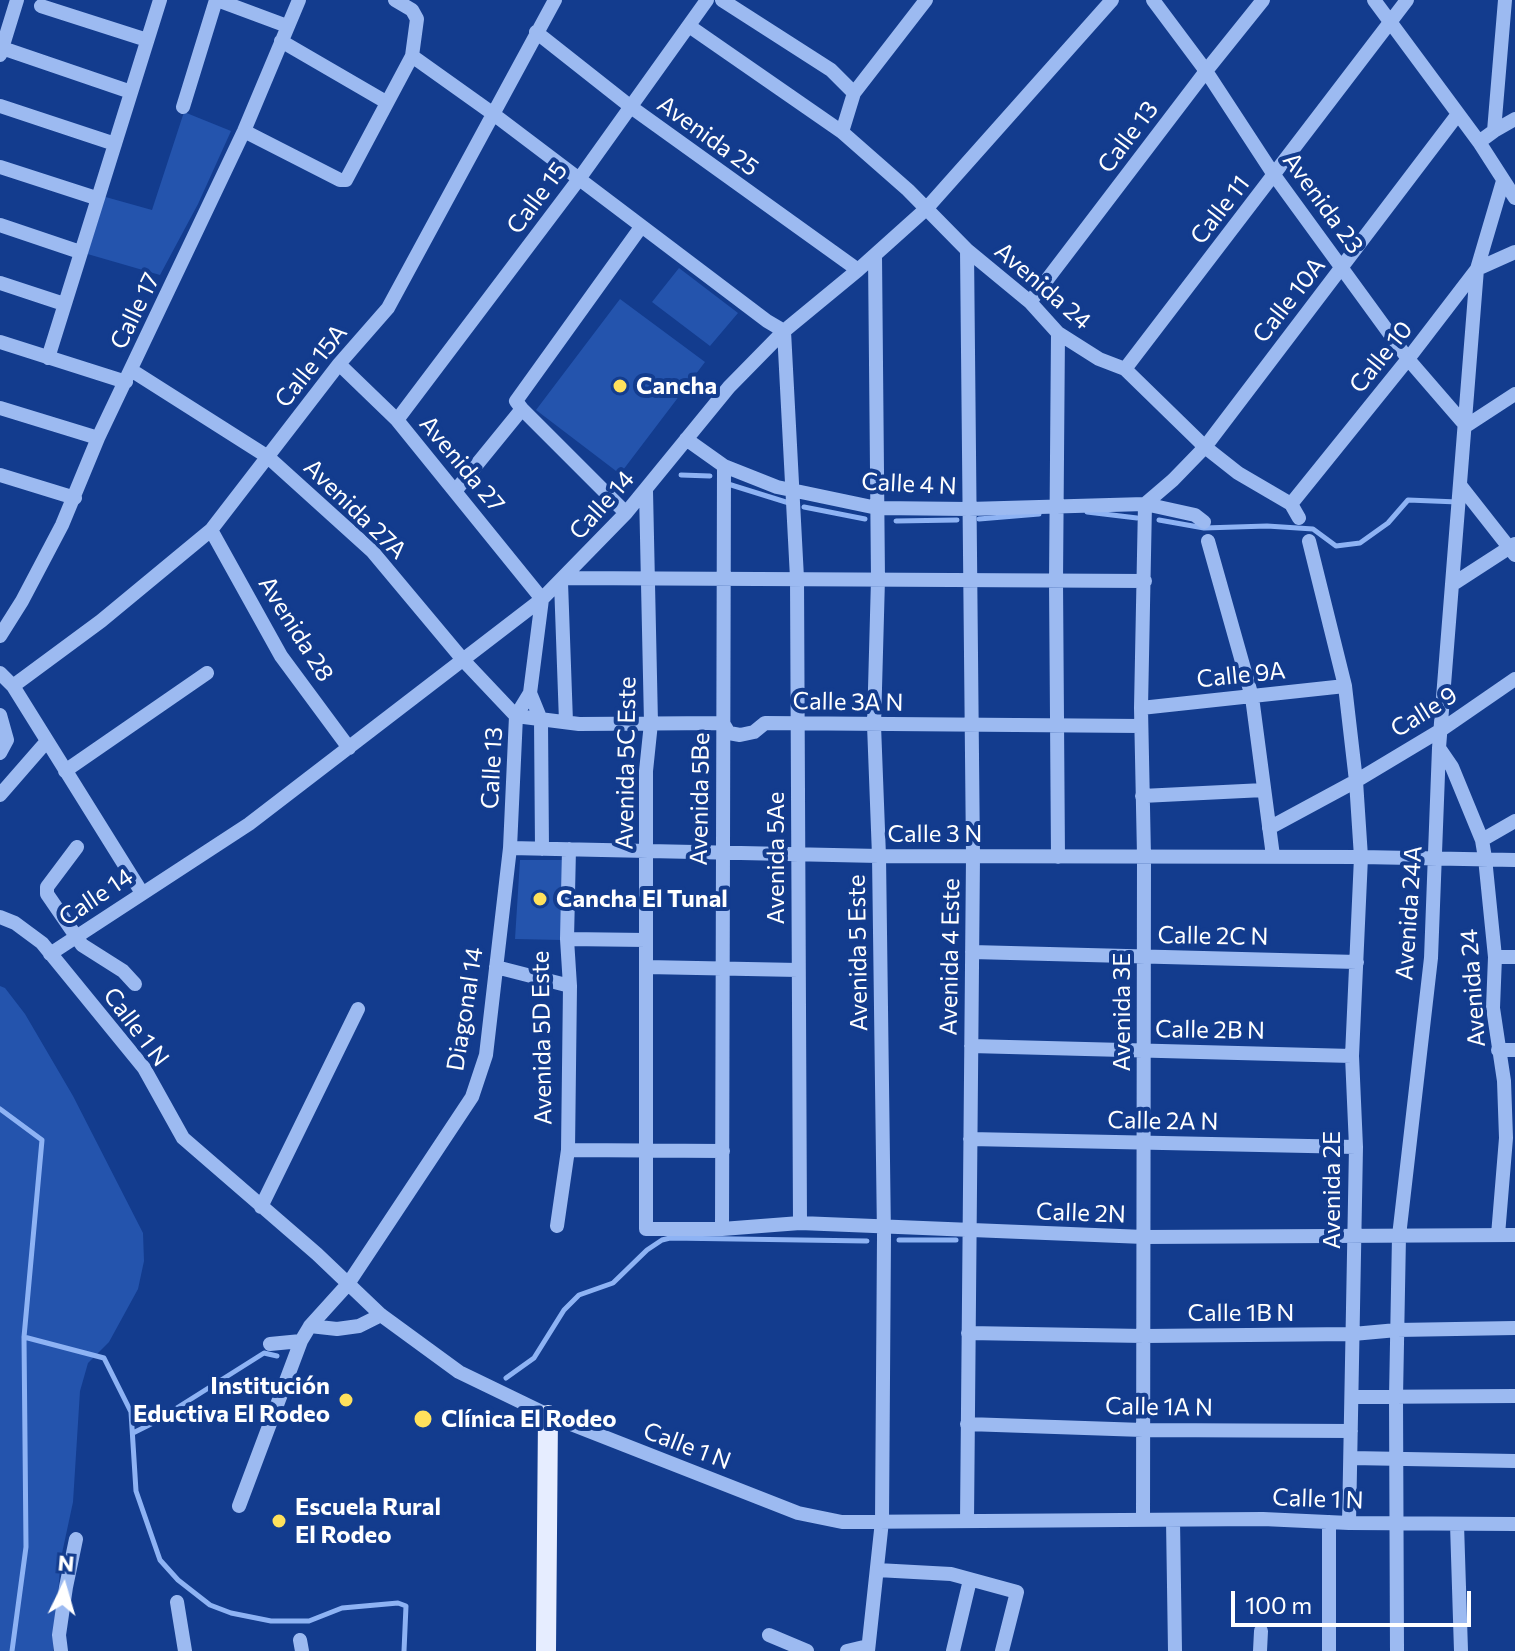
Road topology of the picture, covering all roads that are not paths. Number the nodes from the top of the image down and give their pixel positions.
1 (17, 0) edge
2 (160, 0) edge
3 (216, 0) edge
4 (271, 0) edge
5 (299, 0) edge
6 (395, 0) edge
7 (555, 0) edge
8 (707, 0) edge
9 (722, 0) edge
10 (926, 0) edge
11 (1112, 0) edge
12 (1153, 0) edge
13 (1263, 0) edge
14 (1374, 0) edge
15 (1407, 0) edge
16 (1505, 0) edge
17 (41, 6) dead end
18 (266, 16) junction
19 (1390, 22) junction
20 (287, 26) junction
21 (689, 26) junction
22 (536, 32) junction
23 (147, 40) junction
24 (281, 41) junction
25 (1, 52) edge
26 (412, 56) junction
27 (1206, 71) junction
28 (131, 92) junction
29 (854, 93) junction
30 (386, 102) junction
31 (0, 106) edge
32 (183, 107) dead end
33 (631, 107) junction
34 (492, 113) junction
35 (1458, 114) junction
36 (1515, 119) edge
37 (244, 131) junction
38 (1494, 131) junction
39 (842, 132) junction
40 (1479, 142) junction
41 (115, 144) junction
42 (0, 167) edge
43 (1274, 175) junction
44 (579, 179) junction
45 (1503, 181) junction
46 (96, 198) junction
47 (1515, 198) edge
48 (926, 209) junction
49 (0, 225) edge
50 (641, 227) junction
51 (967, 250) junction
52 (80, 252) junction
53 (1515, 252) edge
54 (875, 255) junction
55 (1343, 267) junction
56 (1477, 269) junction
57 (858, 270) junction
58 (0, 283) edge
59 (1030, 302) junction
60 (64, 304) junction
61 (784, 331) junction
62 (1058, 333) junction
63 (0, 342) edge
64 (48, 358) junction
65 (1408, 359) junction
66 (339, 364) junction
67 (1125, 369) junction
68 (128, 376) junction
69 (1515, 394) edge
70 (0, 408) edge
71 (522, 409) junction
72 (397, 420) junction
73 (1466, 426) junction
74 (98, 438) junction
75 (686, 439) junction
76 (1205, 447) junction
77 (268, 457) junction
78 (724, 466) junction
79 (0, 475) edge
80 (1460, 485) junction
81 (456, 490) junction
82 (646, 491) junction
83 (792, 492) junction
84 (75, 498) junction
85 (1145, 504) junction
86 (1291, 504) junction
87 (1058, 506) junction
88 (877, 508) junction
89 (969, 509) junction
90 (626, 513) junction
91 (1299, 518) dead end
92 (1204, 522) dead end
93 (211, 530) junction
94 (1208, 541) dead end
95 (1309, 541) dead end
96 (1513, 549) edge
97 (647, 577) junction
98 (722, 577) junction
99 (797, 578) junction
100 (878, 579) junction
101 (563, 580) junction
102 (970, 580) junction
103 (1056, 581) junction
104 (1145, 581) junction
105 (1453, 584) junction
106 (542, 599) junction
107 (0, 636) edge
108 (464, 661) junction
109 (0, 673) edge
110 (207, 673) dead end
111 (1515, 679) edge
112 (13, 686) junction
113 (1345, 686) junction
114 (530, 693) junction
115 (1252, 697) junction
116 (1141, 708) junction
117 (0, 715) edge
118 (516, 716) junction
119 (541, 720) junction
120 (566, 722) junction
121 (651, 723) junction
122 (723, 723) junction
123 (797, 723) junction
124 (874, 725) junction
125 (1057, 725) junction
126 (970, 726) junction
127 (1141, 726) junction
128 (1441, 730) junction
129 (47, 741) junction
130 (349, 748) junction
131 (1439, 748) junction
132 (0, 753) edge
133 (65, 771) junction
134 (1356, 781) junction
135 (1264, 790) junction
136 (0, 795) edge
137 (1142, 796) junction
138 (1515, 821) edge
139 (1269, 828) junction
140 (1482, 840) junction
141 (77, 847) dead end
142 (510, 848) junction
143 (542, 849) junction
144 (569, 849) junction
145 (646, 851) junction
146 (721, 853) junction
147 (798, 854) junction
148 (879, 856) junction
149 (973, 856) junction
150 (1144, 856) junction
151 (1273, 856) junction
152 (1058, 857) junction
153 (1361, 857) junction
154 (1485, 858) junction
155 (1435, 859) junction
156 (1515, 860) edge
157 (142, 893) junction
158 (0, 917) edge
159 (76, 937) junction
160 (567, 939) junction
161 (646, 940) junction
162 (972, 952) junction
163 (50, 954) junction
164 (1144, 957) junction
165 (1495, 957) junction
166 (1515, 957) edge
167 (1357, 962) junction
168 (496, 967) junction
169 (646, 967) junction
170 (722, 969) junction
171 (798, 970) junction
172 (135, 984) dead end
173 (570, 986) junction
174 (358, 1009) dead end
175 (971, 1046) junction
176 (1144, 1050) junction
177 (1498, 1050) junction
178 (1515, 1050) edge
179 (1352, 1056) junction
180 (1511, 1138) edge
181 (970, 1139) junction
182 (1144, 1143) junction
183 (1356, 1147) junction
184 (568, 1150) junction
185 (646, 1151) junction
186 (723, 1151) junction
187 (261, 1207) junction
188 (800, 1223) junction
189 (557, 1226) dead end
190 (882, 1226) junction
191 (646, 1229) joint
192 (722, 1229) junction
193 (969, 1231) junction
194 (1498, 1235) junction
195 (1515, 1235) edge
196 (1399, 1236) junction
197 (1144, 1237) junction
198 (1354, 1237) junction
199 (348, 1284) junction
200 (381, 1315) junction
201 (310, 1326) junction
202 (1515, 1328) edge
203 (1397, 1330) junction
204 (968, 1333) junction
205 (1353, 1334) junction
206 (1144, 1336) junction
207 (301, 1341) junction
208 (270, 1344) dead end
209 (1515, 1396) edge
210 (1352, 1397) junction
211 (1396, 1397) junction
212 (548, 1415) junction
213 (967, 1424) junction
214 (1143, 1430) junction
215 (1351, 1431) junction
216 (1351, 1458) junction
217 (1397, 1459) junction
218 (1515, 1461) edge
219 (239, 1506) dead end
220 (1143, 1520) junction
221 (1173, 1520) junction
222 (882, 1521) junction
223 (967, 1521) junction
224 (1329, 1522) junction
225 (1349, 1523) junction
226 (1398, 1523) junction
227 (1457, 1524) junction
228 (1515, 1524) edge
229 (76, 1539) dead end
230 (877, 1570) junction
231 (970, 1580) junction
232 (177, 1602) dead end
233 (1261, 1631) dead end
234 (769, 1635) dead end
235 (868, 1649) edge
236 (61, 1651) edge
237 (185, 1651) edge
238 (546, 1651) edge
239 (807, 1651) edge
240 (847, 1651) edge
241 (953, 1651) edge
242 (1002, 1651) edge
243 (1175, 1651) edge
244 (1260, 1651) edge
245 (1329, 1651) edge
246 (1397, 1651) edge
247 (1461, 1651) edge

1 - 25 street
2 - 23 street
3 - 18 street
3 - 32 street
4 - 18 street
5 - 20 street, Calle 17
6 - 26 street
7 - 22 street, Calle 15A
8 - 21 street, Calle 15
9 - 29 street
10 - 29 street
11 - 48 street, Calle 14
12 - 27 street, Avenida 23
13 - 27 street, Calle 13
14 - 19 street
15 - 19 street, Calle 11
16 - 38 street
17 - 23 street
18 - 20 street
19 - 35 street
19 - 43 street, Calle 11
20 - 24 street, Calle 17
21 - 33 street, Calle 15
21 - 39 street, Avenida 24
22 - 33 street, Avenida 25
22 - 34 street, Calle 15A
23 - 28 street
24 - 30 street
24 - 37 street, Calle 17
25 - 28 street
26 - 30 street
26 - 34 street
27 - 43 street, Avenida 23
27 - 59 street, Calle 13
28 - 41 street
29 - 39 street
30 - 37 street
31 - 41 street
33 - 44 street, Calle 15
33 - 57 street, Avenida 25
34 - 44 street
34 - 66 street, Calle 15A
35 - 40 street
35 - 55 street, Calle 10A
36 - 38 street
37 - 68 street, Calle 17
38 - 40 street
39 - 48 street, Avenida 24
40 - 45 street
41 - 46 street
42 - 46 street
43 - 55 street, Avenida 23
43 - 67 street, Calle 11
44 - 50 street
44 - 72 street, Calle 15
45 - 47 street
45 - 56 street, Avenida 24A
46 - 52 street
48 - 51 street, Avenida 24
48 - 54 street, Calle 14
49 - 52 street
50 - 61 street
50 - 71 street
51 - 59 street, Avenida 24
51 - 89 street, Avenida 4 Este
52 - 60 street
53 - 56 street, Calle 10
54 - 57 street, Calle 14
54 - 88 street, Avenida 5 Este
55 - 65 street, Avenida 23
55 - 76 street, Calle 10A
56 - 65 street, Calle 10
56 - 73 street, Avenida 24A
57 - 61 street, Calle 14
58 - 60 street
59 - 62 street, Avenida 24
60 - 64 street
61 - 75 street, Calle 14
61 - 83 street, Avenida 5Ae
62 - 67 street, Avenida 24
62 - 87 street
63 - 64 street, Avenida 27A
64 - 68 street, Avenida 27A
65 - 73 street, Avenida 23
65 - 86 street, Calle 10
66 - 72 street, Avenida 27
66 - 77 street, Calle 15A
67 - 76 street, Avenida 24
68 - 74 street, Calle 17
68 - 77 street, Avenida 27A
69 - 73 street
70 - 74 street
71 - 81 street
71 - 90 street
72 - 81 street, Avenida 27
73 - 80 street, Avenida 24A
74 - 84 street, Calle 17
75 - 78 street, Calle 4 N
75 - 82 street, Calle 14
76 - 85 street, Calle 10A
76 - 86 street, Avenida 24
77 - 93 street, Calle 15A
77 - 108 street, Avenida 27A
78 - 83 street, Calle 4 N
78 - 98 street, Avenida 5Be
79 - 84 street
80 - 96 street
80 - 105 street, Avenida 24A
81 - 106 street, Avenida 27
82 - 90 street, Calle 14
82 - 97 street, Avenida 5C Este
83 - 88 street, Calle 4 N
83 - 99 street, Avenida 5Ae
84 - 107 street, Calle 17
85 - 87 street, Calle 4 N
85 - 92 street
85 - 104 street, Avenida 3E
86 - 91 street, Avenida 24
87 - 89 street, Calle 4 N
87 - 103 street
88 - 89 street, Calle 4 N
88 - 100 street, Avenida 5 Este
89 - 102 street, Avenida 4 Este
90 - 101 street, Calle 14
93 - 112 street, Calle 15A
93 - 130 street, Avenida 28
94 - 115 street
95 - 113 street
96 - 105 street
97 - 98 street
97 - 101 street
97 - 121 street, Avenida 5C Este
98 - 99 street
98 - 122 street, Avenida 5Be
99 - 100 street
99 - 123 street, Avenida 5Ae
100 - 102 street
100 - 124 street, Avenida 5 Este
101 - 106 street, Calle 14
101 - 120 street
102 - 103 street
102 - 126 street, Avenida 4 Este
103 - 104 street
103 - 125 street
104 - 116 street, Avenida 3E
105 - 128 street, Avenida 24A
106 - 108 street, Calle 14
106 - 114 street, Calle 13
108 - 118 street, Avenida 27A
108 - 130 street, Calle 14
109 - 112 street
110 - 133 street
111 - 128 street, Calle 9
112 - 129 street
113 - 115 street, Calle 9A
113 - 134 street
114 - 118 street, Calle 13
114 - 119 street, Calle 13
115 - 116 street, Calle 9A
115 - 135 street
116 - 127 street, Avenida 3E
117 - 132 street
118 - 119 street, Calle 3A N
118 - 142 street, Calle 13
119 - 120 street, Calle 3A N
119 - 143 street, Calle 13
120 - 121 street, Calle 3A N
121 - 122 street, Calle 3A N
121 - 145 street, Avenida 5C Este
122 - 123 street, Calle 3A N
122 - 146 street, Avenida 5Be
123 - 124 street, Calle 3A N
123 - 147 street, Avenida 5Ae
124 - 126 street, Calle 3A N
124 - 148 street, Avenida 5 Este
125 - 126 street, Calle 3A N
125 - 127 street, Calle 3A N
125 - 152 street
126 - 149 street, Avenida 4 Este
127 - 137 street, Avenida 3E
128 - 131 street, Avenida 24A
128 - 134 street, Calle 9
129 - 133 street
129 - 136 street
130 - 157 street, Calle 14
131 - 140 street, Avenida 24
131 - 155 street, Avenida 24A
133 - 157 street
134 - 139 street, Calle 9
134 - 153 street
135 - 137 street
135 - 139 street
137 - 150 street, Avenida 3E
138 - 140 street
139 - 151 street
140 - 154 street, Avenida 24
141 - 159 street
142 - 143 street, Calle 3 N
142 - 168 street, Diagonal 14
143 - 144 street, Calle 3 N
144 - 145 street, Calle 3 N
144 - 160 street, Avenida 5D Este
145 - 146 street, Calle 3 N
145 - 161 street, Avenida 5C Este
146 - 147 street, Calle 3 N
146 - 170 street, Avenida 5Be
147 - 148 street, Calle 3 N
147 - 171 street, Avenida 5Ae
148 - 149 street, Calle 3 N
148 - 190 street, Avenida 5 Este
149 - 152 street, Calle 3 N
149 - 162 street, Avenida 4 Este
150 - 151 street, Calle 3 N
150 - 152 street, Calle 3 N
150 - 164 street, Avenida 3E
151 - 153 street, Calle 3 N
153 - 155 street, Calle 3 N
153 - 167 street, Avenida 2E
154 - 155 street, Calle 3 N
154 - 156 street, Calle 3 N
154 - 165 street, Avenida 24
155 - 196 street, Avenida 24A
157 - 159 street, Calle 14
158 - 163 street, Calle 1 N
159 - 163 street, Calle 14
159 - 172 street
160 - 161 street
160 - 173 street, Avenida 5D Este
161 - 169 street, Avenida 5C Este
162 - 164 street, Calle 2C N
162 - 175 street, Avenida 4 Este
163 - 187 street, Calle 1 N
164 - 167 street, Calle 2C N
164 - 176 street, Avenida 3E
165 - 166 street
165 - 177 street, Avenida 24
167 - 179 street, Avenida 2E
168 - 173 street
168 - 199 street, Diagonal 14
169 - 170 street
169 - 185 street, Avenida 5C Este
170 - 171 street
170 - 186 street, Avenida 5Be
171 - 188 street, Avenida 5Ae
173 - 184 street, Avenida 5D Este
174 - 187 street
175 - 176 street, Calle 2B N
175 - 181 street, Avenida 4 Este
176 - 179 street, Calle 2B N
176 - 182 street, Avenida 3E
177 - 178 street
177 - 180 street, Avenida 24
179 - 183 street, Avenida 2E
180 - 194 street, Avenida 24
181 - 182 street, Calle 2A N
181 - 193 street, Avenida 4 Este
182 - 183 street, Calle 2A N
182 - 197 street, Avenida 3E
183 - 198 street, Avenida 2E
184 - 185 street
184 - 189 street, Avenida 5D Este
185 - 186 street
185 - 191 street, Avenida 5C Este
186 - 192 street, Avenida 5Be
187 - 199 street, Calle 1 N
188 - 190 street, Calle 2N
188 - 192 street, Calle 2N
190 - 193 street, Calle 2N
190 - 222 street, Avenida 5 Este
191 - 192 street, Calle 2N
193 - 197 street, Calle 2N
193 - 204 street, Avenida 4 Este
194 - 195 street, Calle 2N
194 - 196 street, Calle 2N
196 - 198 street, Calle 2N
196 - 203 street, Avenida 24A
197 - 198 street, Calle 2N
197 - 206 street, Avenida 3E
198 - 205 street, Avenida 2E
199 - 200 street, Calle 1 N
199 - 201 street, Diagonal 14
200 - 201 street
200 - 212 street, Calle 1 N
201 - 207 street, Diagonal 14
202 - 203 street, Calle 1B N
203 - 205 street, Calle 1B N
203 - 211 street, Avenida 24A
204 - 206 street, Calle 1B N
204 - 213 street, Avenida 4 Este
205 - 206 street, Calle 1B N
205 - 210 street, Avenida 2E
206 - 214 street, Avenida 3E
207 - 208 street
207 - 219 street
209 - 211 street
210 - 211 street
210 - 215 street, Avenida 2E
211 - 217 street, Avenida 24A
212 - 222 street, Calle 1 N
212 - 238 main road
213 - 214 street, Calle 1A N
213 - 223 street, Avenida 4 Este
214 - 215 street, Calle 1A N
214 - 220 street, Avenida 3E
215 - 216 street, Avenida 2E
216 - 217 street
216 - 225 street, Avenida 2E
217 - 218 street
217 - 226 street, Avenida 24A
220 - 221 street, Calle 1 N
220 - 223 street, Calle 1 N
221 - 224 street, Calle 1 N
221 - 243 street
222 - 223 street, Calle 1 N
222 - 230 street, Avenida 5 Este
224 - 225 street, Calle 1 N
224 - 245 street
225 - 226 street, Calle 1 N
226 - 227 street, Calle 1 N
226 - 246 street, Avenida 24A
227 - 228 street, Calle 1 N
227 - 247 street
229 - 236 street
230 - 231 street
230 - 235 street, Avenida 5 Este
231 - 241 street
231 - 242 street
232 - 237 street
233 - 244 street
234 - 239 street
235 - 240 street

